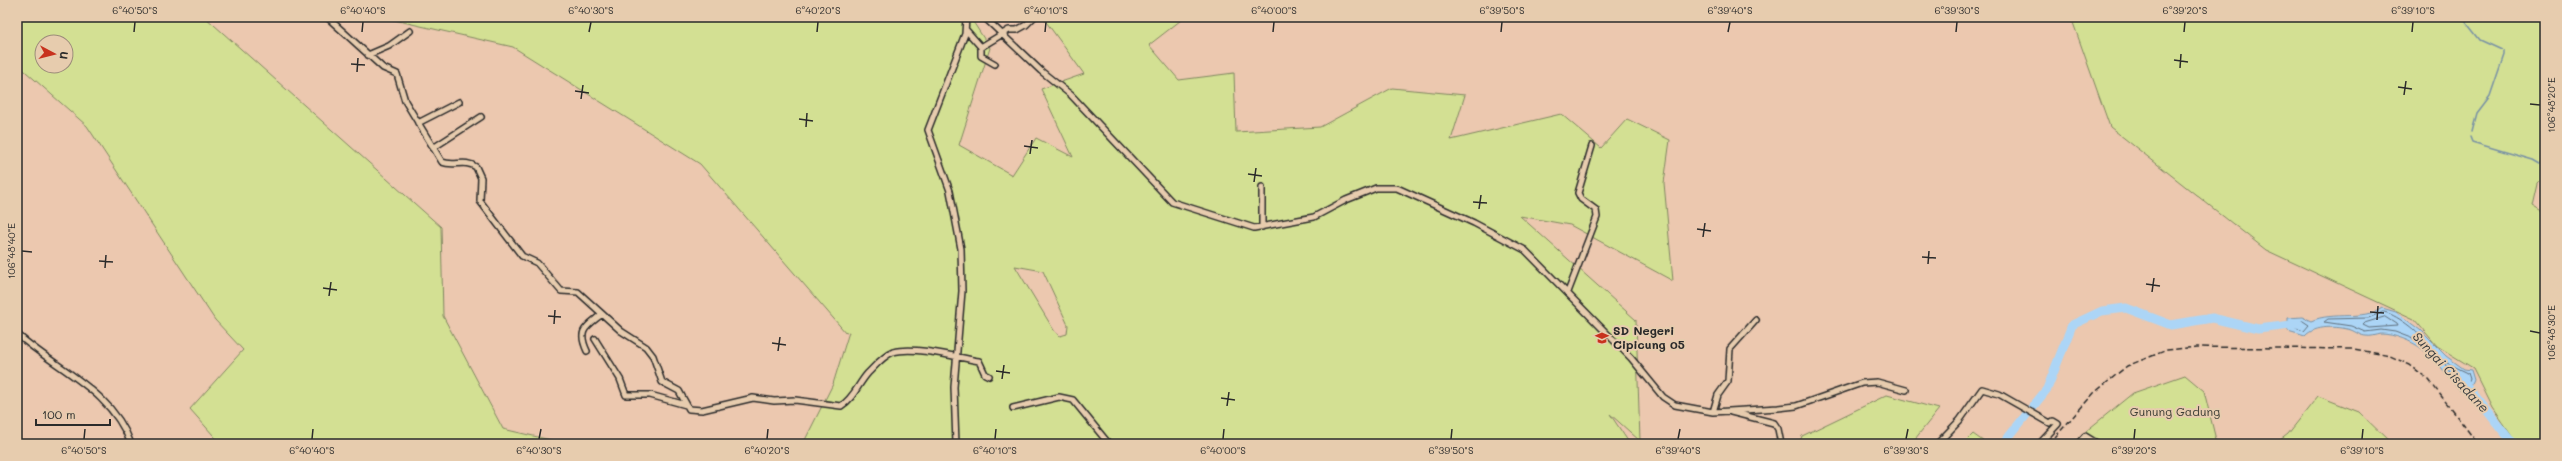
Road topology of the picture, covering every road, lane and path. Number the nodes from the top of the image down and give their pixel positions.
1 (327, 17) edge
2 (966, 17) edge
3 (984, 17) edge
4 (1034, 17) edge
5 (966, 30) junction
6 (410, 31) dead end
7 (1002, 36) junction
8 (980, 47) junction
9 (368, 55) junction
10 (995, 64) dead end
11 (459, 102) dead end
12 (481, 117) dead end
13 (418, 123) junction
14 (1592, 146) dead end
15 (433, 148) junction
16 (1262, 187) dead end
17 (1262, 227) junction
18 (1568, 292) junction
19 (602, 314) junction
20 (1756, 320) dead end
21 (17, 334) edge
22 (595, 339) dead end
23 (587, 351) dead end
24 (957, 357) junction
25 (989, 376) dead end
26 (1906, 390) dead end
27 (686, 405) junction
28 (1013, 408) dead end
29 (1713, 412) junction
30 (1728, 412) junction
31 (2043, 443) edge
32 (131, 444) edge
33 (956, 444) edge
34 (1109, 444) edge
35 (1781, 444) edge
36 (1937, 444) edge
37 (2078, 444) edge
38 (2098, 444) edge

1 - 9 street
2 - 5 street
3 - 7 street
4 - 7 street
5 - 8 street
5 - 24 street
6 - 9 street
7 - 8 street
7 - 17 street
8 - 10 street
9 - 13 street
11 - 13 street
12 - 15 street
13 - 15 street
14 - 18 street
15 - 19 street
16 - 17 street
17 - 18 street
18 - 29 street
19 - 23 street
19 - 27 street
20 - 29 street
21 - 32 street
22 - 27 street
24 - 25 street
24 - 27 street
24 - 33 street
26 - 30 street
28 - 34 street
29 - 30 street
30 - 35 street
31 - 36 street
37 - 38 street

